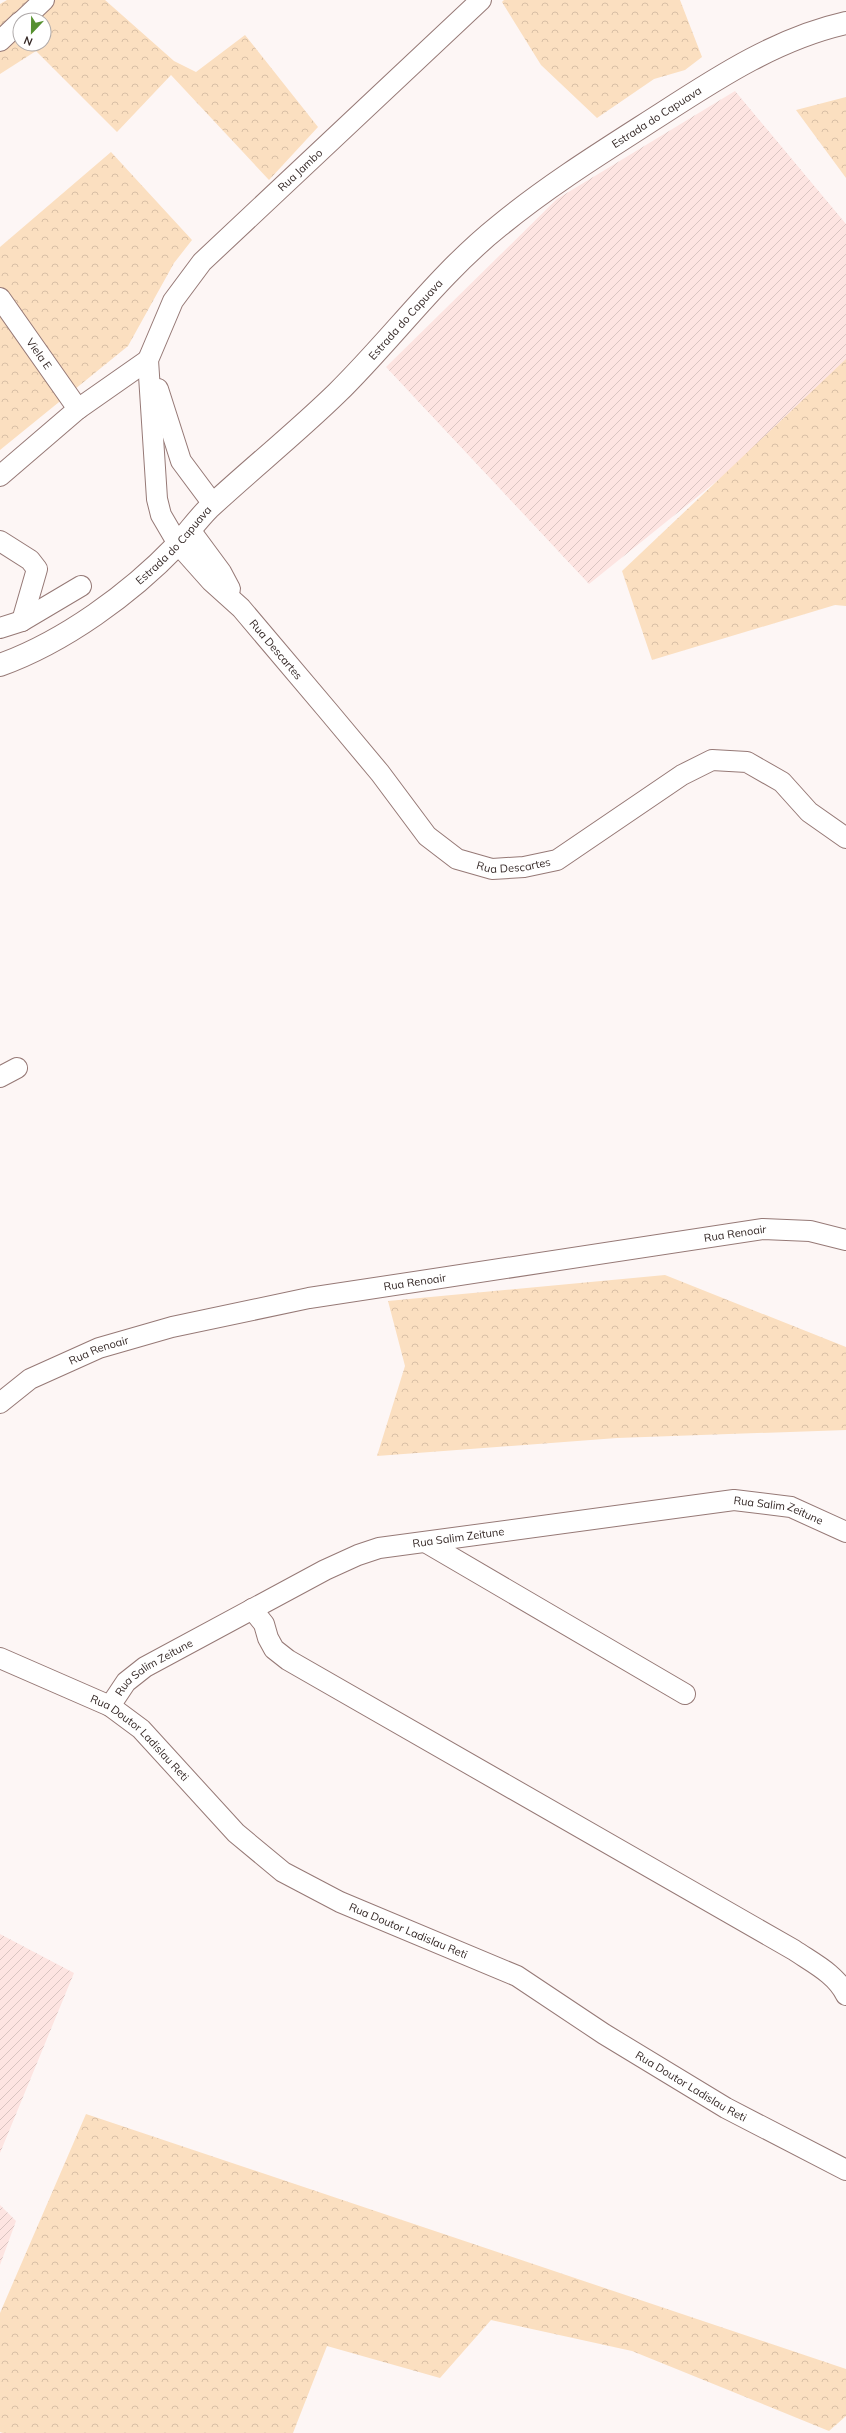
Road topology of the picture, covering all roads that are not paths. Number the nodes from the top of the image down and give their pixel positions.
1 (44, 0) edge
2 (481, 0) edge
3 (31, 12) edge
4 (846, 23) edge
5 (12, 30) edge
6 (0, 41) edge
7 (0, 298) edge
8 (148, 360) junction
9 (78, 409) junction
10 (0, 476) edge
11 (213, 504) junction
12 (184, 537) junction
13 (0, 541) edge
14 (81, 586) dead end
15 (22, 621) junction
16 (0, 628) edge
17 (0, 665) edge
18 (846, 838) edge
19 (846, 1240) edge
20 (0, 1403) edge
21 (846, 1532) edge
22 (427, 1543) junction
23 (252, 1609) junction
24 (0, 1658) edge
25 (685, 1694) dead end
26 (110, 1706) junction
27 (846, 1995) edge
28 (846, 2170) edge

1 - 3 street
2 - 8 street, Rua Jambo
4 - 11 main road, Estrada do Capuava
5 - 6 street
7 - 9 street, Viela E
8 - 9 street
8 - 11 street
8 - 12 street, Rua Descartes
9 - 10 street
11 - 12 main road, Estrada do Capuava
12 - 17 main road, Estrada do Capuava
12 - 18 street, Rua Descartes
13 - 15 street
14 - 15 street
15 - 16 street
19 - 20 street, Rua Renoair
21 - 22 street, Rua Salim Zeitune
22 - 23 street, Rua Salim Zeitune
22 - 25 street
23 - 26 street, Rua Salim Zeitune
23 - 27 street
24 - 26 street, Rua Doutor Ladislau Reti
26 - 28 street, Rua Doutor Ladislau Reti

